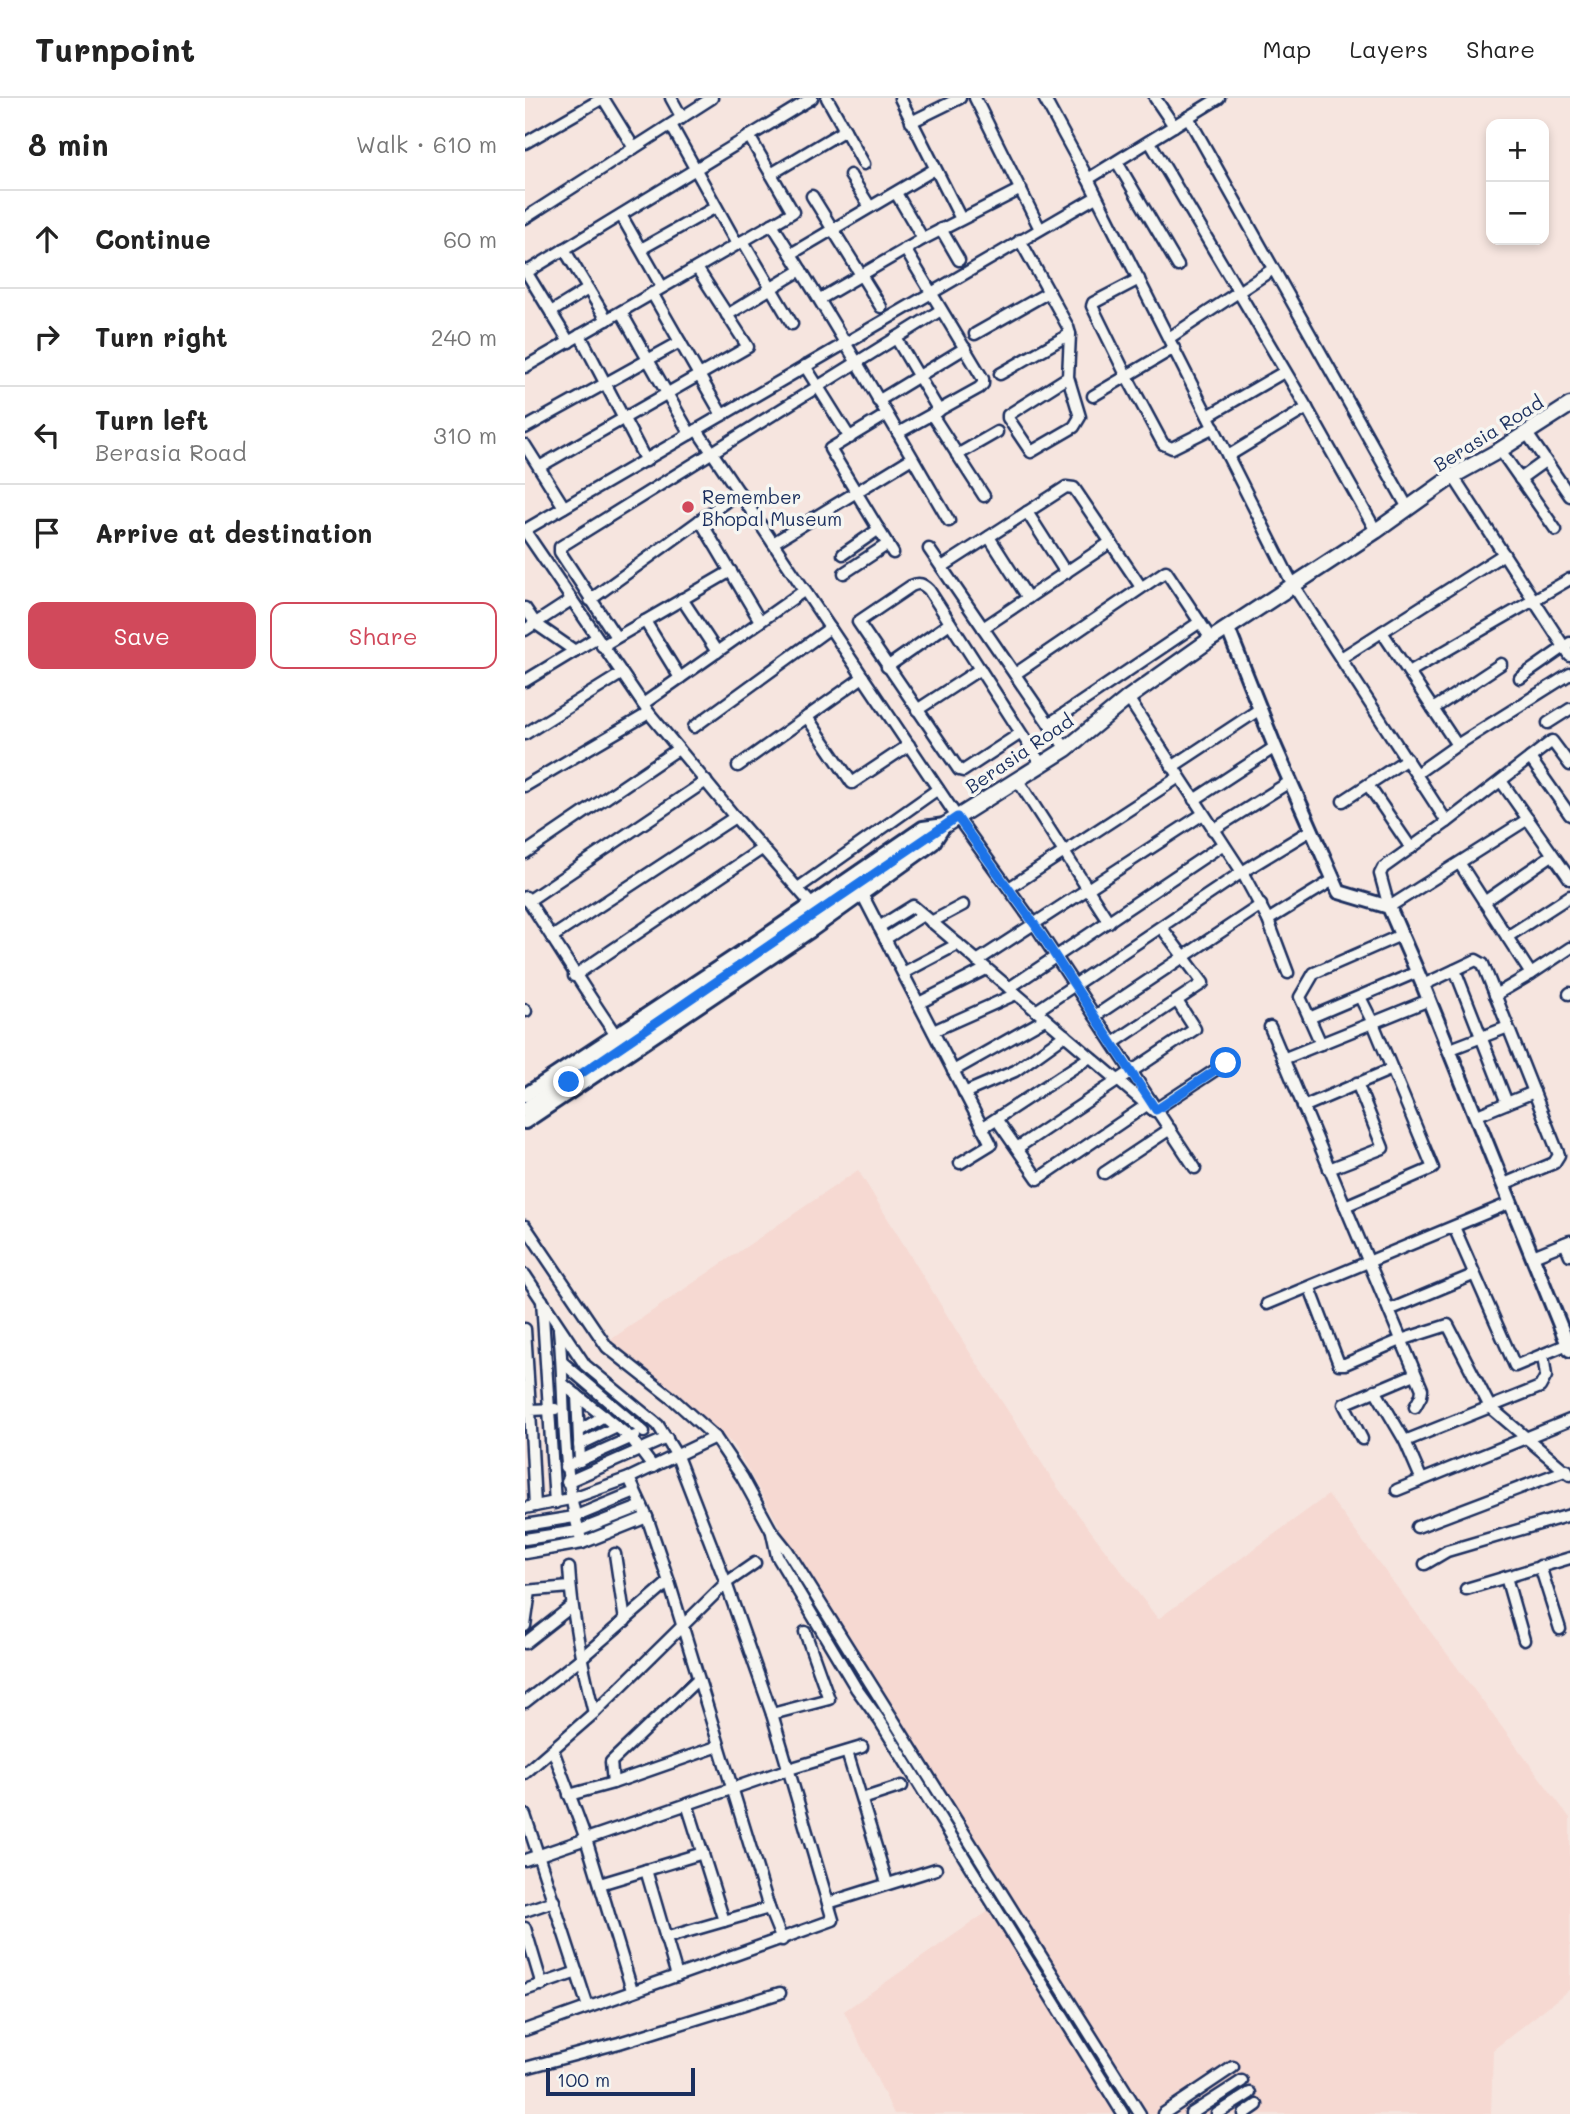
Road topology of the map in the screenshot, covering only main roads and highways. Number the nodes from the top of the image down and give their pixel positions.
1 (1570, 405) edge
2 (525, 1110) edge

1 - 2 main road, Berasia Road

